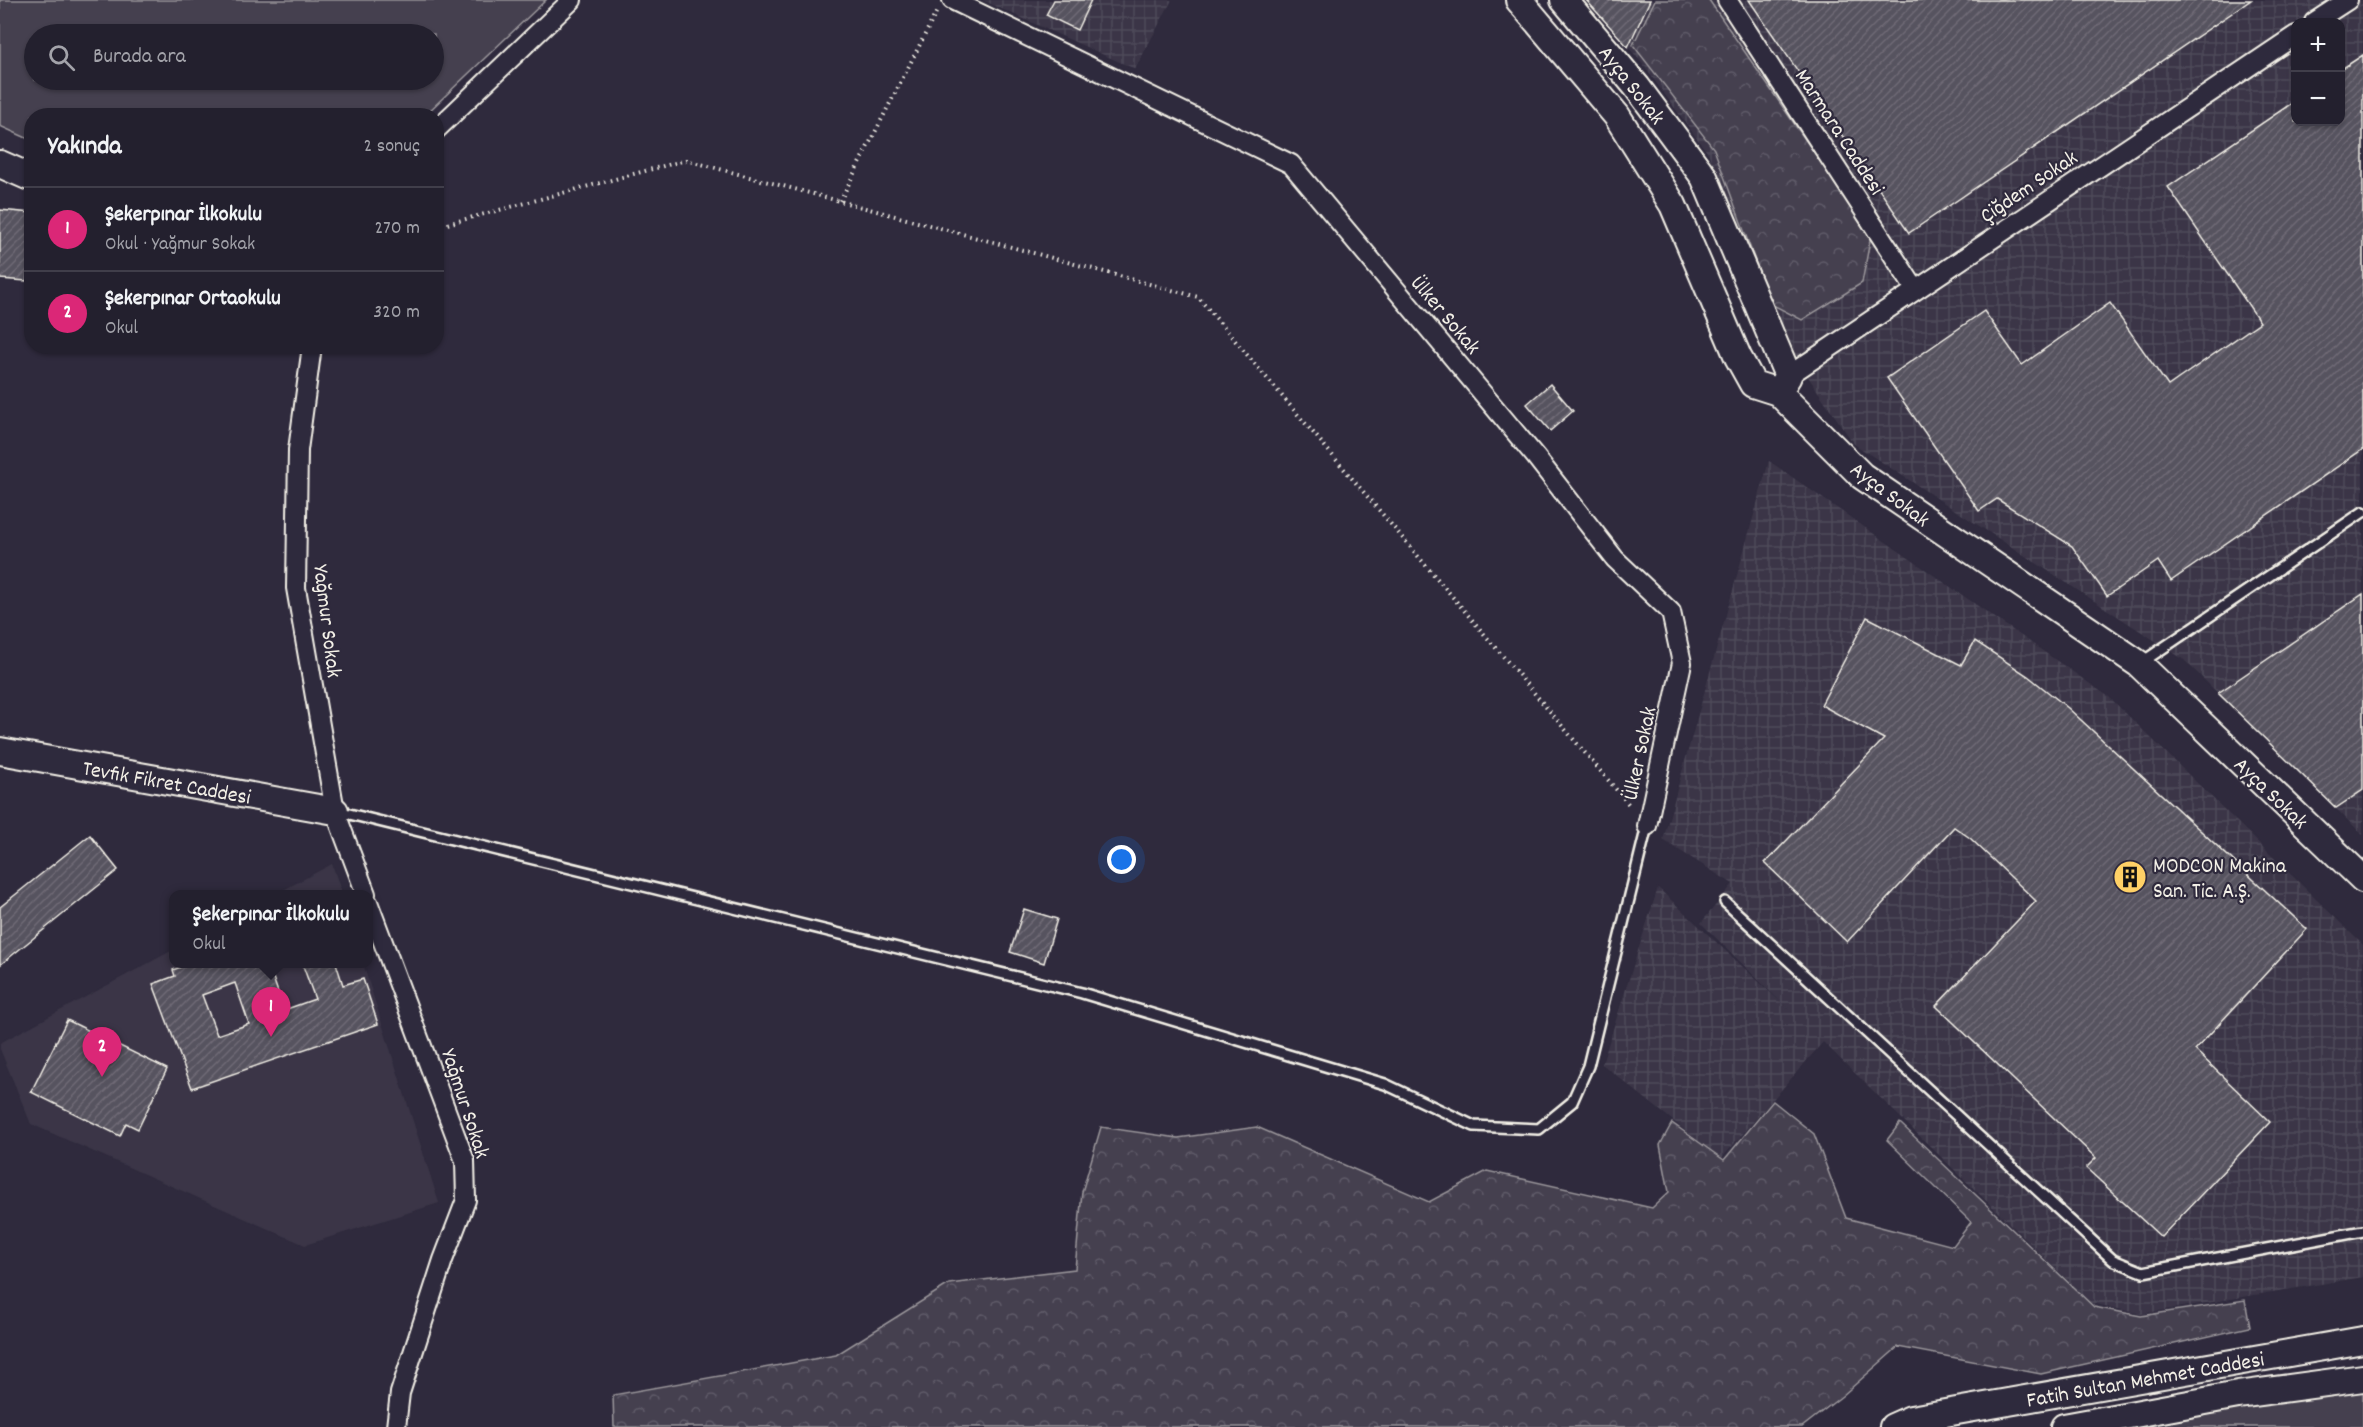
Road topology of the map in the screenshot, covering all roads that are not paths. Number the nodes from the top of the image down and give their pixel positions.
1 (572, 0) edge
2 (1520, 0) edge
3 (1564, 0) edge
4 (1727, 0) edge
5 (2348, 0) edge
6 (945, 5) edge
7 (2320, 18) edge
8 (2291, 38) edge
9 (444, 122) edge
10 (0, 164) edge
11 (24, 174) edge
12 (1915, 289) junction
13 (311, 354) edge
14 (1783, 384) junction
15 (2363, 512) edge
16 (2139, 664) junction
17 (0, 751) edge
18 (335, 811) junction
19 (1647, 826) joint
20 (2363, 879) edge
21 (365, 890) edge
22 (1725, 902) dead end
23 (373, 913) edge
24 (2363, 1231) edge
25 (2363, 1340) edge
26 (2363, 1378) edge
27 (396, 1427) edge
28 (1893, 1427) edge
29 (2064, 1427) edge

1 - 9 street
2 - 14 street
3 - 14 street, Ayça Sokak
4 - 12 street, Marmara Caddesi
5 - 7 street
6 - 19 street, Ülker Sokak
8 - 12 street, Çiğdem Sokak
10 - 11 street
12 - 14 street, Çiğdem Sokak
13 - 18 street, Yağmur Sokak
14 - 16 street, Ayça Sokak
15 - 16 lane
16 - 20 street, Ayça Sokak
17 - 18 street, Tevfik Fikret Caddesi
18 - 19 lane
18 - 21 street, Yağmur Sokak
22 - 24 lane
23 - 27 street, Yağmur Sokak
25 - 28 street, Fatih Sultan Mehmet Caddesi
26 - 29 street, Fatih Sultan Mehmet Caddesi

